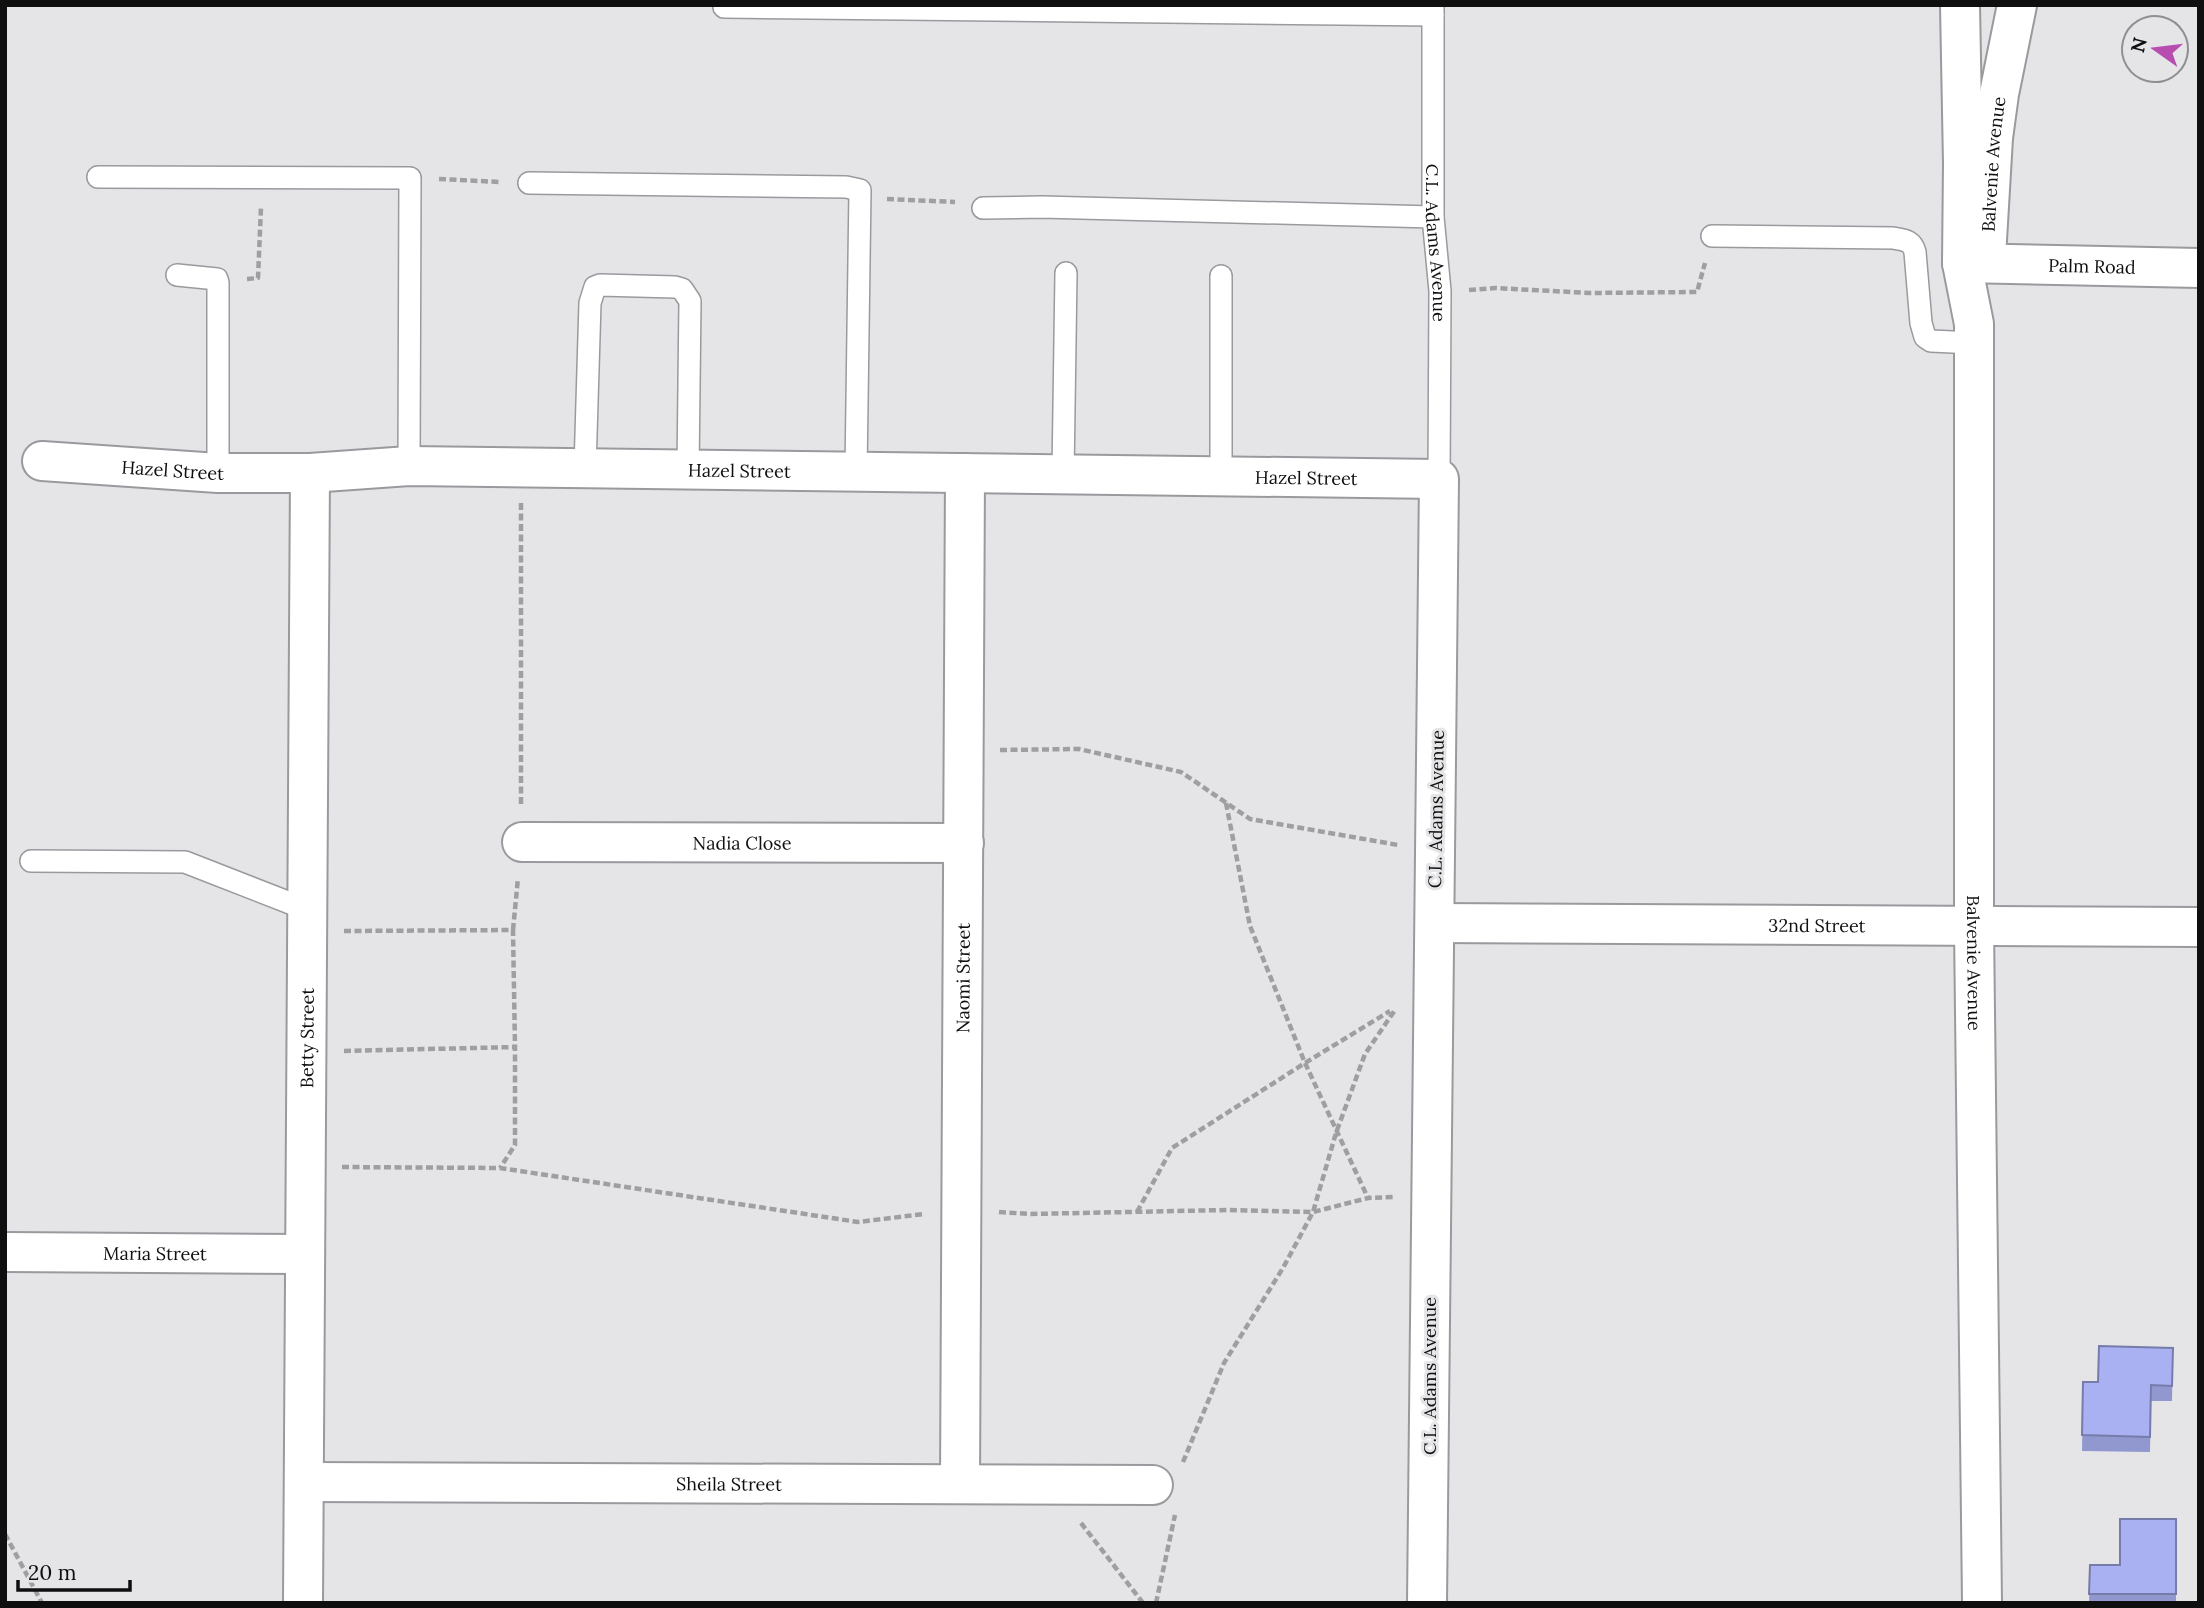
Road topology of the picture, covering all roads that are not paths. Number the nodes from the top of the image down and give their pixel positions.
1 (2017, 5) edge
2 (724, 6) edge
3 (1433, 10) edge
4 (1960, 21) edge
5 (2009, 42) junction
6 (98, 177) dead end
7 (529, 183) road end
8 (983, 208) road end
9 (1433, 217) junction
10 (1712, 236) road end
11 (1974, 263) junction
12 (2199, 268) edge
13 (1066, 273) dead end
14 (177, 275) dead end
15 (1221, 276) dead end
16 (1974, 334) junction
17 (42, 461) dead end
18 (409, 467) junction
19 (585, 468) junction
20 (688, 470) junction
21 (856, 472) junction
22 (218, 473) junction
23 (310, 473) junction
24 (965, 473) junction
25 (1063, 474) junction
26 (1221, 476) junction
27 (1439, 479) junction
28 (522, 842) road end
29 (964, 842) junction
30 (31, 862) dead end
31 (308, 920) junction
32 (1435, 923) junction
33 (1974, 927) junction
34 (2199, 928) edge
35 (5, 1252) edge
36 (305, 1254) junction
37 (304, 1482) junction
38 (960, 1483) junction
39 (1165, 1497) road end
40 (303, 1603) edge
41 (1427, 1603) edge
42 (1982, 1603) edge

1 - 5 street, Balvenie Avenue
2 - 3 lane
3 - 9 lane, C.L. Adams Avenue
4 - 5 street
4 - 11 street, Balvenie Avenue
5 - 11 street, Balvenie Avenue
6 - 18 lane
7 - 21 lane
8 - 9 lane
9 - 27 lane, C.L. Adams Avenue
10 - 16 lane
11 - 12 street, Palm Road
11 - 16 street, Balvenie Avenue
13 - 25 lane
14 - 22 lane
15 - 26 lane
16 - 33 street, Balvenie Avenue
17 - 22 street, Hazel Street
18 - 19 street, Hazel Street
18 - 23 street, Hazel Street
19 - 20 street, Hazel Street
19 - 20 lane
20 - 21 street, Hazel Street
21 - 24 street, Hazel Street
22 - 23 street, Hazel Street
23 - 31 street, Betty Street
24 - 25 street, Hazel Street
24 - 29 street, Naomi Street
25 - 26 street, Hazel Street
26 - 27 street, Hazel Street
27 - 32 street, C.L. Adams Avenue
28 - 29 street, Nadia Close
29 - 38 street, Naomi Street
30 - 31 lane
31 - 36 street, Betty Street
32 - 33 street, 32nd Street
32 - 41 street, C.L. Adams Avenue
33 - 34 street, 32nd Street
33 - 42 street, Balvenie Avenue
35 - 36 street, Maria Street
36 - 37 street, Betty Street
37 - 38 street, Sheila Street
37 - 40 street, Betty Street
38 - 39 street, Sheila Street

